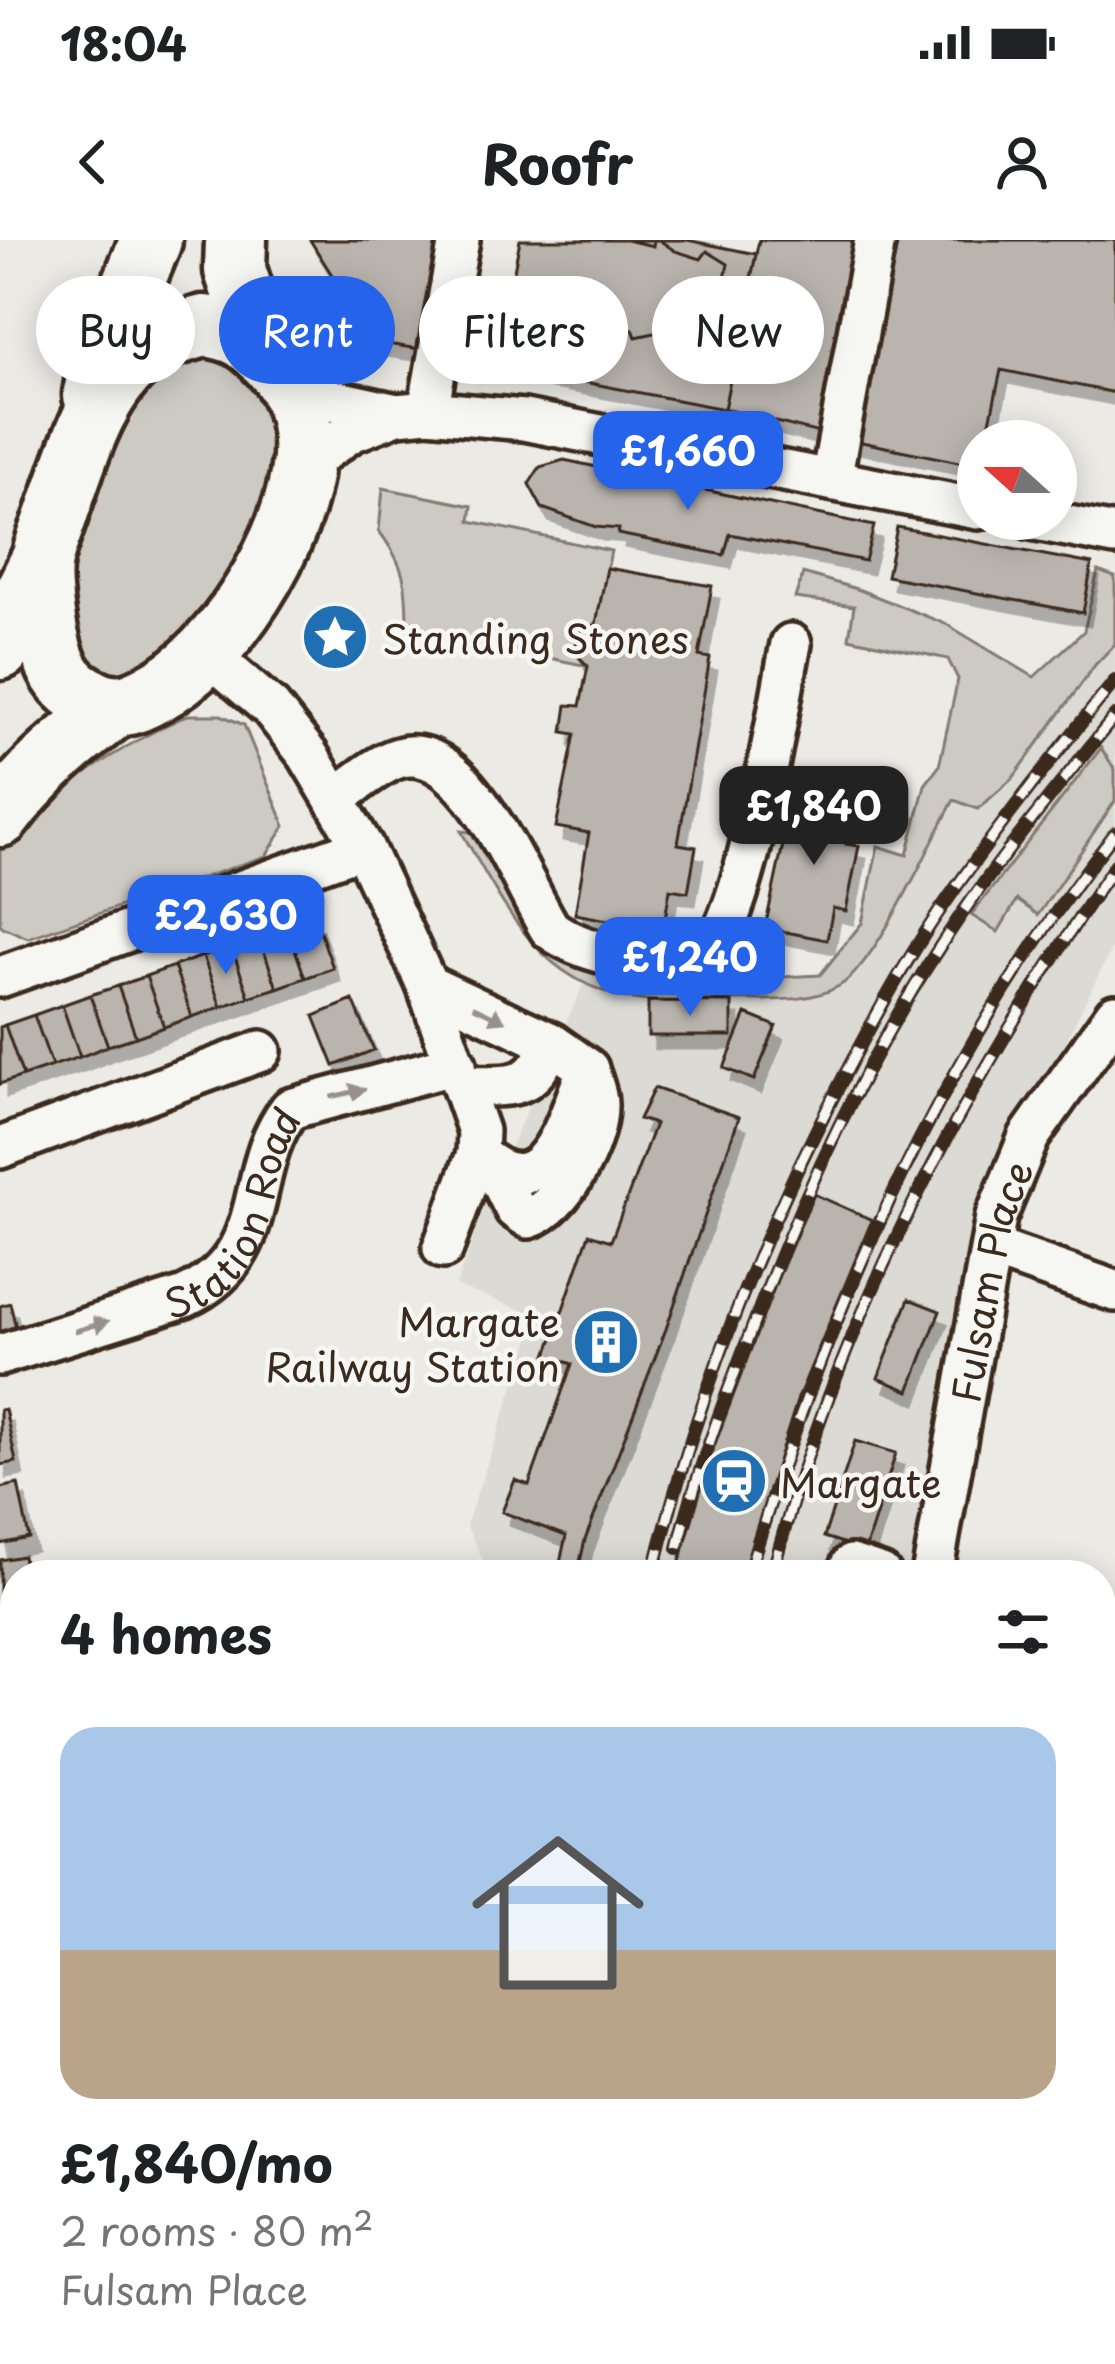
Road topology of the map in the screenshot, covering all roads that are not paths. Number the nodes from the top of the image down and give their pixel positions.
1 (151, 240) edge
2 (236, 240) edge
3 (459, 240) edge
4 (875, 240) edge
5 (237, 276) edge
6 (219, 328) edge
7 (282, 384) edge
8 (318, 384) edge
9 (412, 412) junction
10 (90, 418) junction
11 (301, 467) junction
12 (831, 480) junction
13 (957, 504) edge
14 (1077, 528) edge
15 (1115, 535) edge
16 (41, 562) junction
17 (791, 644) dead end
18 (0, 649) edge
19 (207, 653) junction
20 (114, 708) junction
21 (334, 798) junction
22 (6, 800) edge
23 (363, 847) junction
24 (0, 977) edge
25 (428, 985) junction
26 (1115, 1015) edge
27 (551, 1043) junction
28 (261, 1051) dead end
29 (459, 1075) junction
30 (0, 1148) edge
31 (487, 1162) junction
32 (443, 1248) dead end
33 (992, 1248) junction
34 (1115, 1291) edge
35 (0, 1355) edge
36 (937, 1560) edge

1 - 10 highway
2 - 5 highway
3 - 9 street
4 - 12 street
6 - 10 highway
7 - 11 highway
8 - 9 street
9 - 11 street
9 - 12 street
10 - 16 highway
11 - 19 highway
12 - 13 street
14 - 15 street
16 - 18 highway
16 - 20 highway
17 - 21 street
19 - 20 highway
19 - 21 street
20 - 22 highway
21 - 23 street
23 - 24 street
23 - 25 street
25 -> 27 street
25 - 29 street
26 - 33 street, Fulsam Place
27 - 29 street
27 - 31 street
28 - 30 street
29 - 31 street
35 -> 29 street, Station Road
31 - 32 street
33 - 34 street
33 - 36 street, Fulsam Place

